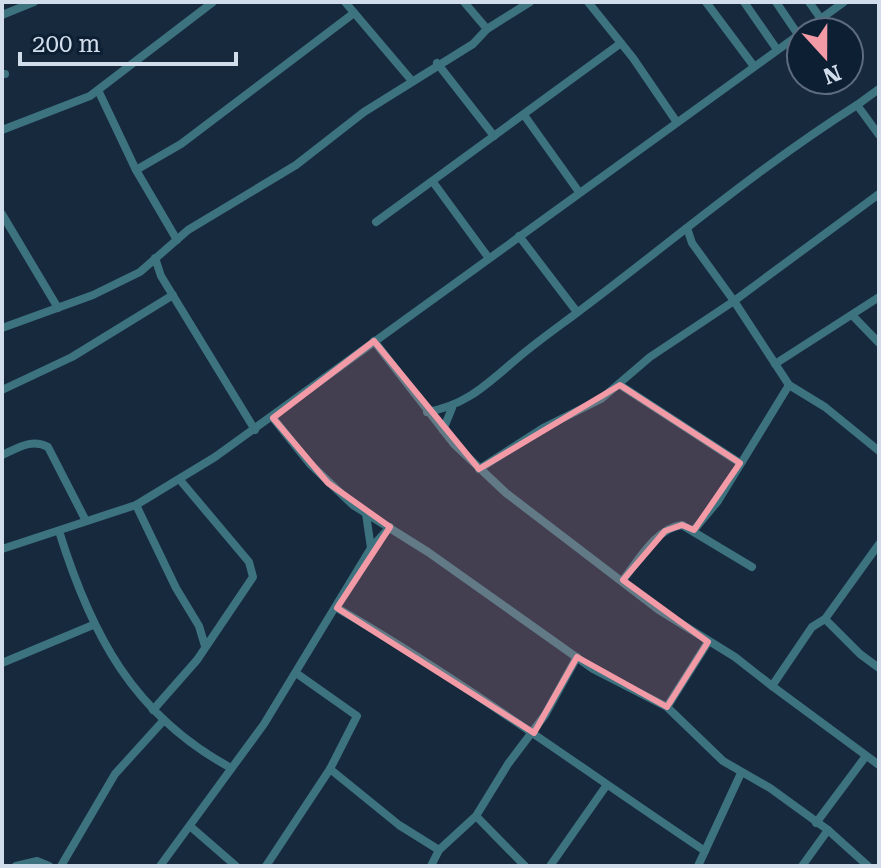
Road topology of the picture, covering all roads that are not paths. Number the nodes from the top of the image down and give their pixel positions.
1 (34, 2) edge
2 (213, 2) edge
3 (345, 2) edge
4 (464, 2) edge
5 (530, 2) edge
6 (588, 2) edge
7 (706, 2) edge
8 (744, 2) edge
9 (841, 3) edge
10 (354, 13) junction
11 (2, 15) edge
12 (825, 16) edge
13 (487, 29) junction
14 (785, 42) edge
15 (621, 43) junction
16 (776, 48) junction
17 (437, 63) junction
18 (753, 65) junction
19 (412, 81) junction
20 (879, 89) edge
21 (98, 90) junction
22 (857, 105) junction
23 (524, 115) junction
24 (676, 121) junction
25 (2, 130) edge
26 (879, 135) edge
27 (494, 136) junction
28 (136, 170) junction
29 (433, 182) junction
30 (579, 192) junction
31 (879, 194) edge
32 (2, 214) edge
33 (376, 222) dead end
34 (687, 228) junction
35 (519, 236) junction
36 (676, 237) junction
37 (177, 240) junction
38 (692, 243) junction
39 (488, 257) junction
40 (155, 258) junction
41 (140, 272) junction
42 (161, 276) junction
43 (173, 295) junction
44 (879, 297) edge
45 (734, 301) junction
46 (58, 308) junction
47 (577, 312) junction
48 (853, 316) junction
49 (2, 328) edge
50 (374, 341) junction
51 (879, 343) edge
52 (775, 364) junction
53 (620, 385) junction
54 (789, 385) junction
55 (2, 390) edge
56 (452, 408) junction
57 (427, 412) junction
58 (273, 418) junction
59 (255, 430) junction
60 (443, 430) junction
61 (879, 451) edge
62 (2, 455) edge
63 (740, 463) junction
64 (479, 469) junction
65 (180, 480) junction
66 (136, 505) junction
67 (366, 514) junction
68 (86, 521) junction
69 (390, 527) junction
70 (694, 530) junction
71 (59, 531) junction
72 (879, 544) edge
73 (371, 548) junction
74 (2, 549) edge
75 (752, 567) dead end
76 (623, 580) junction
77 (337, 608) junction
78 (825, 619) junction
79 (93, 625) junction
80 (199, 626) junction
81 (214, 633) junction
82 (708, 642) junction
83 (205, 646) junction
84 (577, 657) junction
85 (2, 663) edge
86 (879, 668) edge
87 (296, 673) junction
88 (772, 686) junction
89 (667, 707) junction
90 (153, 710) junction
91 (164, 720) junction
92 (534, 733) junction
93 (866, 756) junction
94 (879, 765) edge
95 (231, 768) junction
96 (330, 769) junction
97 (741, 773) junction
98 (606, 786) junction
99 (476, 816) junction
100 (816, 823) junction
101 (191, 827) junction
102 (828, 830) junction
103 (439, 850) junction
104 (705, 851) junction
105 (16, 866) edge
106 (49, 866) edge
107 (61, 866) edge
108 (160, 866) edge
109 (236, 866) edge
110 (266, 866) edge
111 (431, 866) edge
112 (525, 866) edge
113 (550, 866) edge
114 (698, 866) edge
115 (802, 866) edge
116 (868, 866) edge

1 - 11 street
2 - 21 street
3 - 10 street
4 - 13 street
5 - 13 street
6 - 15 street
7 - 18 street
8 - 16 street
9 - 12 street
10 - 19 street
10 - 28 street
13 - 17 street
14 - 16 street
15 - 23 street
15 - 24 street
16 - 18 street
17 - 19 street
17 - 27 street
18 - 24 street
19 - 37 street
20 - 22 street
21 - 25 street
21 - 28 street
22 - 26 street
22 - 34 street
23 - 27 street
23 - 30 street
24 - 30 street
27 - 29 street
28 - 37 street
29 - 33 street
29 - 39 street
30 - 35 street
31 - 45 street
32 - 46 street
34 - 36 street
34 - 38 street
35 - 39 street
35 - 47 street
36 - 38 street
36 - 47 street
37 - 40 street
38 - 45 street
39 - 50 street
40 - 41 street
40 - 42 street
41 - 42 street
41 - 46 street
42 - 43 street
43 - 55 street
43 - 59 street
44 - 48 street
45 - 52 street
45 - 53 street
46 - 49 street
47 - 56 street
48 - 51 street
48 - 52 street
50 - 57 street
50 - 58 street
52 - 54 street
53 - 63 street
53 - 64 street
54 - 61 street
54 - 63 street
56 - 57 street
56 - 60 street
57 - 60 street
58 - 59 street
58 - 67 street
59 - 65 street
60 - 64 street
62 - 68 street
63 - 70 street
64 - 76 street
65 - 66 street
65 - 81 street
66 - 68 street
66 - 80 street
67 - 69 street
67 - 73 street
68 - 71 street
69 - 73 street
69 - 84 street
70 - 75 street
70 - 76 street
71 - 74 street
71 - 79 street
72 - 78 street
73 - 77 street
76 - 82 street
77 - 87 street
77 - 92 street
78 - 86 street
78 - 88 street
79 - 85 street
79 - 90 street
80 - 81 street
80 - 83 street
81 - 83 street
82 - 88 street
82 - 89 street
83 - 90 street
84 - 89 street
84 - 92 street
87 - 95 street
87 - 96 street
88 - 93 street
89 - 97 street
90 - 91 street
91 - 95 street
91 - 107 street
92 - 98 street
92 - 99 street
93 - 94 street
93 - 100 street
95 - 101 street
96 - 103 street
96 - 110 street
97 - 100 street
97 - 104 street
98 - 104 street
98 - 113 street
99 - 103 street
99 - 112 street
100 - 102 street
101 - 108 street
101 - 109 street
102 - 115 street
102 - 116 street
103 - 111 street
104 - 114 street
105 - 106 street

